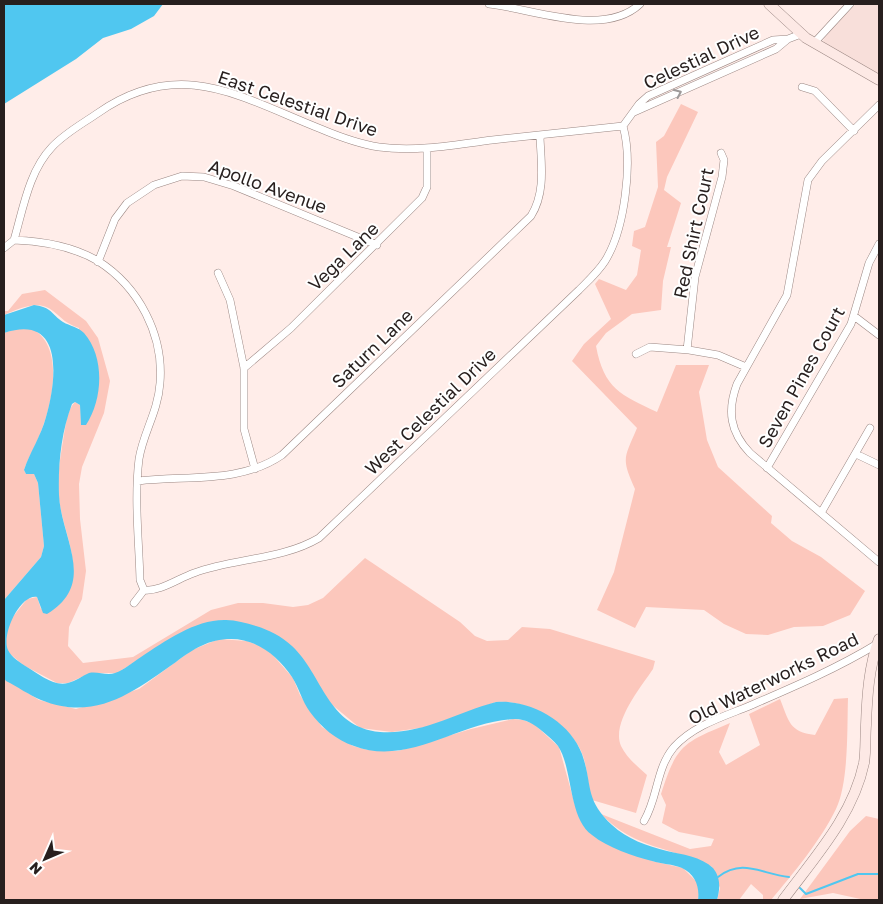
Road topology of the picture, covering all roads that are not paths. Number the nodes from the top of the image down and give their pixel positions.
1 (488, 4) edge
2 (640, 4) edge
3 (769, 4) edge
4 (850, 4) edge
5 (801, 34) junction
6 (814, 43) junction
7 (879, 80) edge
8 (802, 87) dead end
9 (879, 105) edge
10 (623, 126) junction
11 (854, 131) junction
12 (540, 137) junction
13 (427, 148) junction
14 (721, 152) dead end
15 (14, 240) junction
16 (377, 244) junction
17 (879, 244) edge
18 (4, 248) edge
19 (98, 262) junction
20 (218, 273) dead end
21 (854, 316) junction
22 (879, 335) edge
23 (687, 350) junction
24 (636, 354) dead end
25 (746, 367) junction
26 (244, 368) junction
27 (870, 428) dead end
28 (856, 454) junction
29 (879, 465) edge
30 (767, 468) junction
31 (256, 469) junction
32 (138, 481) junction
33 (821, 513) junction
34 (879, 562) edge
35 (144, 590) junction
36 (134, 603) dead end
37 (878, 641) edge
38 (644, 821) dead end
39 (783, 900) edge

1 - 2 street
3 - 5 street
4 - 6 street
5 - 6 street
5 - 10 street, Celestial Drive
6 - 7 street
8 - 11 street
9 - 11 street
10 - 12 street, East Celestial Drive
10 - 35 street, West Celestial Drive
11 - 25 street
12 - 13 street, East Celestial Drive
12 - 31 street, Saturn Lane
13 - 15 street, East Celestial Drive
13 - 16 street, Vega Lane
14 - 23 street, Red Shirt Court
15 - 18 street
15 - 19 street
16 - 19 street, Apollo Avenue
16 - 26 street, Vega Lane
17 - 21 street, Seven Pines Court
19 - 32 street
20 - 26 street
21 - 22 street
21 - 30 street, Seven Pines Court
23 - 24 street
23 - 25 street
25 - 30 street
26 - 31 street
27 - 28 street
28 - 29 street
28 - 33 street
30 - 33 street
31 - 32 street, Saturn Lane
32 - 35 street
33 - 34 street
35 - 36 street
37 - 38 street, Old Waterworks Road
37 - 39 street

